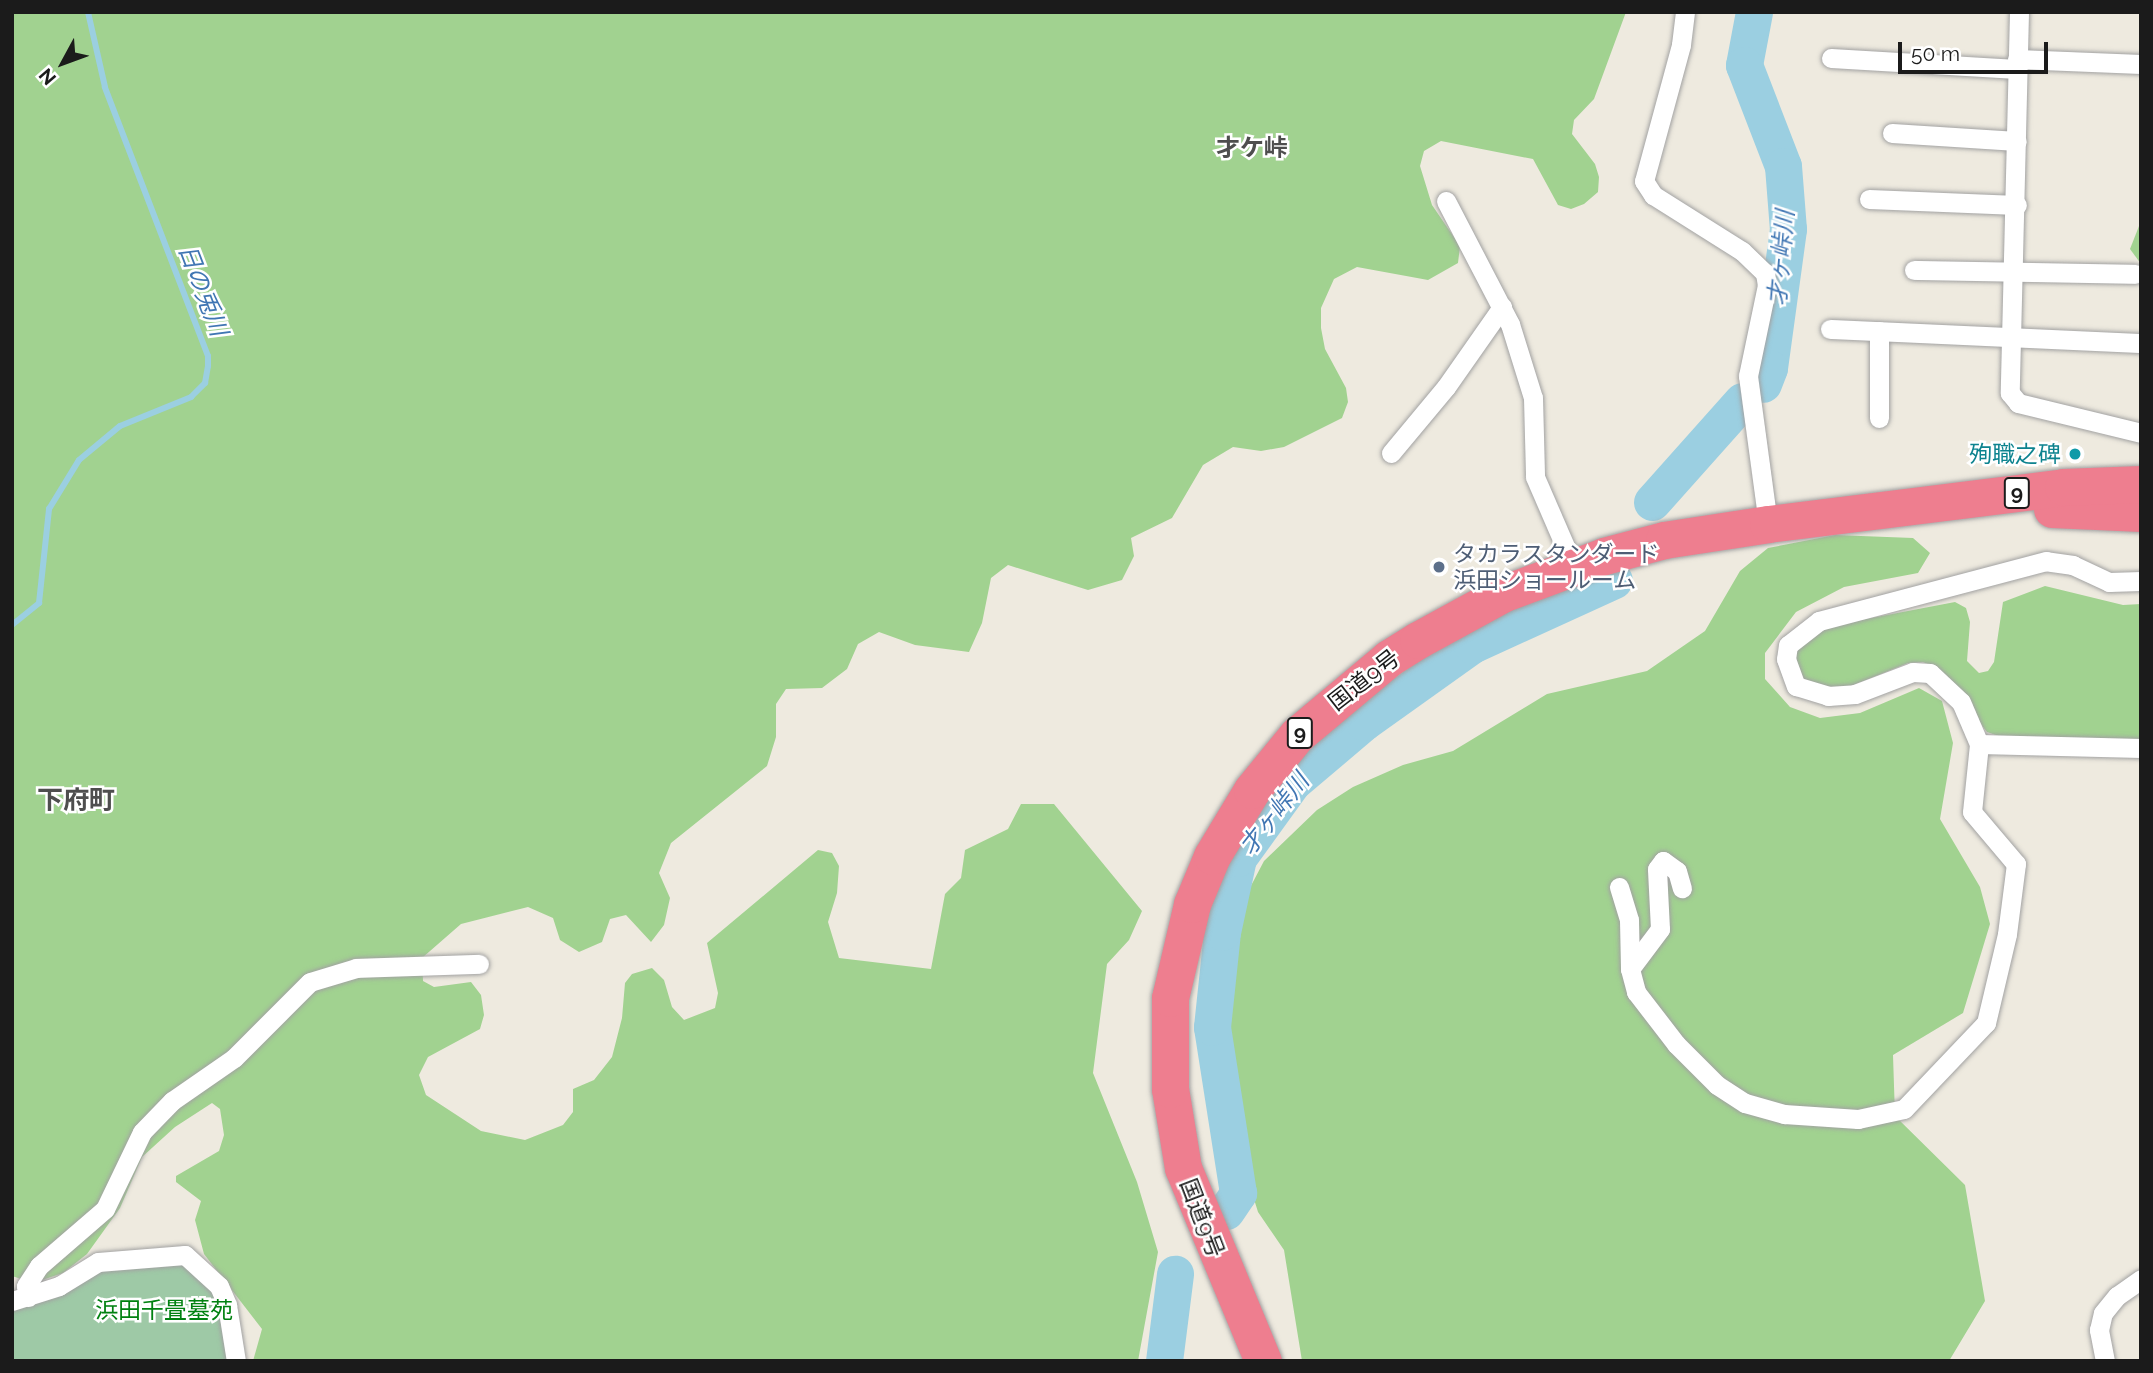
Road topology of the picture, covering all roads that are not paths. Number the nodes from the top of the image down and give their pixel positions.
1 (1685, 12) edge
2 (2019, 12) edge
3 (1831, 58) dead end
4 (2017, 64) junction
5 (2141, 64) edge
6 (1892, 133) dead end
7 (2017, 141) junction
8 (1869, 199) dead end
9 (1446, 201) dead end
10 (2017, 205) junction
11 (1914, 270) dead end
12 (2014, 271) junction
13 (2135, 274) dead end
14 (1502, 307) junction
15 (1830, 329) dead end
16 (1879, 331) junction
17 (2012, 337) junction
18 (2141, 343) edge
19 (1879, 418) dead end
20 (2141, 433) edge
21 (1391, 453) dead end
22 (2141, 484) edge
23 (1894, 508) junction
24 (2141, 513) edge
25 (1768, 524) junction
26 (1573, 565) junction
27 (2141, 582) edge
28 (1979, 744) junction
29 (2141, 748) edge
30 (1619, 887) dead end
31 (1682, 888) dead end
32 (479, 964) dead end
33 (1630, 969) junction
34 (2141, 1279) edge
35 (20, 1299) edge
36 (1257, 1351) edge
37 (236, 1361) edge
38 (2105, 1361) edge

1 - 25 street
2 - 4 street
3 - 4 street
4 - 5 street
4 - 7 street
6 - 7 street
7 - 10 street
8 - 10 street
9 - 14 street
10 - 12 street
11 - 12 street
12 - 13 street
12 - 17 street
14 - 21 street
14 - 26 street
15 - 16 street
16 - 17 street
16 - 19 street
17 - 18 street
17 - 20 street
22 - 23 highway, 国道9号 / 9
23 - 24 highway, 国道9号 / 9
23 - 25 highway, 国道9号 / 9
25 - 26 highway, 国道9号 / 9
26 - 36 highway, 国道9号 / 9
27 - 28 street
28 - 29 street
28 - 33 street
30 - 33 street
31 - 33 street
32 - 35 street
34 - 38 street
35 - 37 street

